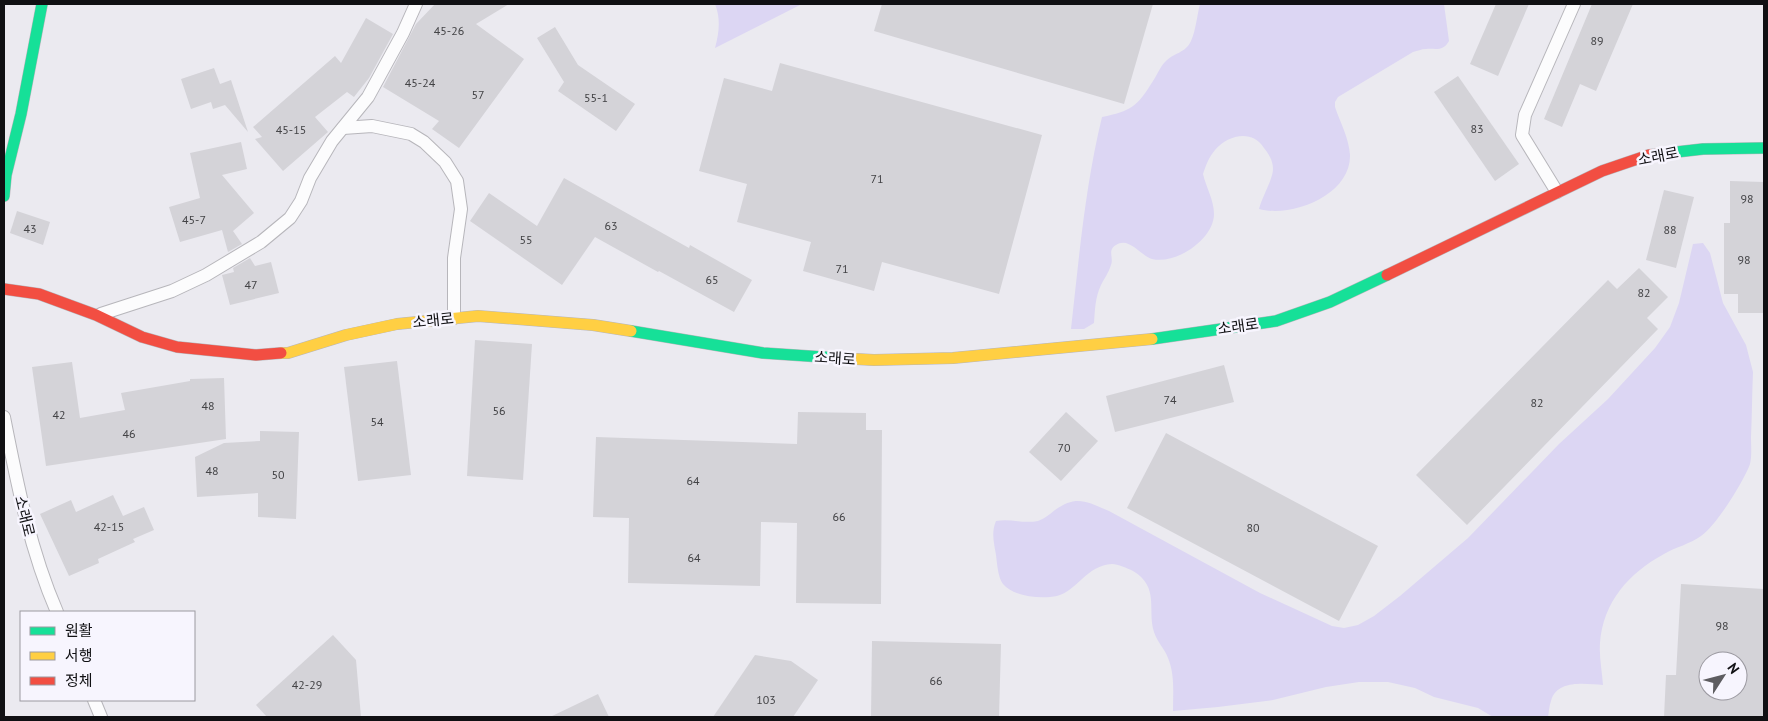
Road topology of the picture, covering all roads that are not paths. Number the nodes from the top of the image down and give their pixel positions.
1 (42, 4) edge
2 (416, 4) edge
3 (1574, 4) edge
4 (343, 128) junction
5 (1764, 148) edge
6 (1557, 192) junction
7 (4, 196) edge
8 (4, 289) edge
9 (96, 315) junction
10 (454, 318) junction
11 (4, 417) edge
12 (57, 611) edge
13 (94, 701) edge
14 (101, 717) edge

1 - 7 street
2 - 4 lane
3 - 6 lane
4 - 9 lane
4 - 10 lane
5 - 6 street, 소래로
6 - 10 street, 소래로
8 - 9 street, 소래로
9 - 10 street, 소래로
11 - 12 lane, 소래로
13 - 14 lane

